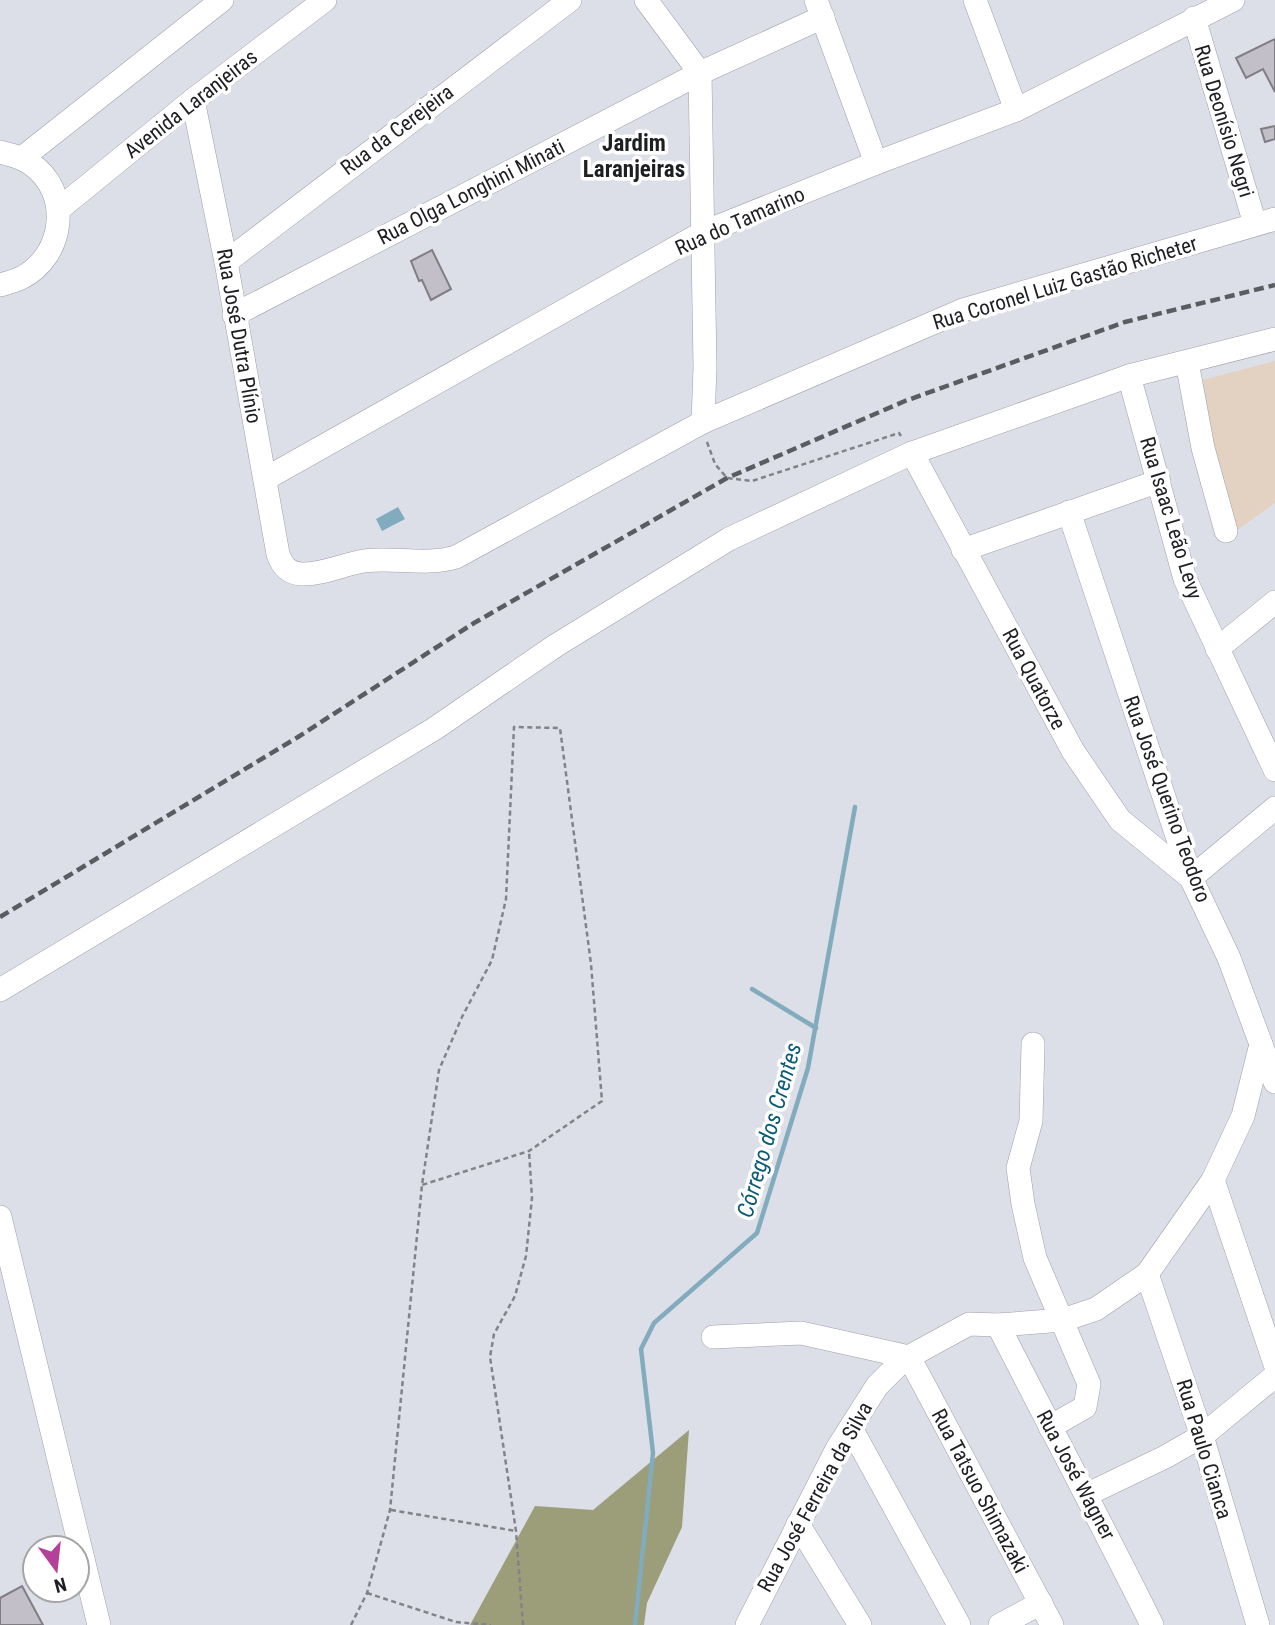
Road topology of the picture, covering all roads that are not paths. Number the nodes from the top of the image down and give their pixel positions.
1 (222, 0) edge
2 (325, 0) edge
3 (570, 0) edge
4 (646, 0) edge
5 (975, 0) edge
6 (1233, 0) edge
7 (820, 8) edge
8 (1194, 18) junction
9 (700, 74) junction
10 (193, 100) junction
11 (1016, 110) junction
12 (11, 155) edge
13 (876, 163) junction
14 (59, 209) junction
15 (1265, 222) edge
16 (702, 233) junction
17 (226, 262) junction
18 (0, 285) edge
19 (234, 315) junction
20 (1275, 339) edge
21 (1187, 362) junction
22 (1129, 376) junction
23 (703, 422) junction
24 (912, 453) junction
25 (265, 480) junction
26 (1158, 481) junction
27 (1069, 512) junction
28 (1226, 531) dead end
29 (963, 550) junction
30 (288, 571) joint
31 (1275, 602) edge
32 (1217, 649) junction
33 (1275, 771) edge
34 (1275, 808) edge
35 (1191, 878) junction
36 (0, 990) edge
37 (1261, 1044) junction
38 (1033, 1045) dead end
39 (1275, 1082) edge
40 (1213, 1180) junction
41 (0, 1217) edge
42 (1147, 1274) junction
43 (1063, 1320) junction
44 (998, 1325) junction
45 (713, 1337) dead end
46 (909, 1357) junction
47 (1275, 1364) edge
48 (1275, 1377) edge
49 (1050, 1427) junction
50 (851, 1428) junction
51 (1202, 1436) junction
52 (1088, 1494) junction
53 (798, 1524) junction
54 (1041, 1604) junction
55 (751, 1622) edge
56 (99, 1625) edge
57 (860, 1625) edge
58 (959, 1625) edge
59 (1000, 1625) edge
60 (1052, 1625) edge
61 (1152, 1625) edge
62 (1258, 1625) edge

1 - 12 street
2 - 10 street, Avenida Laranjeiras
3 - 17 street, Rua da Cerejeira
4 - 9 street
5 - 11 street
6 - 8 street, Rua do Tamarino
7 - 9 street, Rua Olga Longhini Minati
7 - 13 street
8 - 11 street, Rua do Tamarino
8 - 15 street, Rua Deonísio Negri
9 - 16 street
9 - 19 street, Rua Olga Longhini Minati
10 - 14 street, Avenida Laranjeiras
10 - 17 street, Rua José Dutra Plínio
11 - 13 street, Rua do Tamarino
12 - 14 street
13 - 16 street, Rua do Tamarino
14 - 18 street
15 - 23 street, Rua Coronel Luiz Gastão Richeter
16 - 23 street
16 - 25 street, Rua do Tamarino
17 - 19 street, Rua José Dutra Plínio
19 - 25 street, Rua José Dutra Plínio
20 - 21 street
21 - 22 street
21 - 28 street
22 - 24 street
22 - 26 street, Rua Isaac Leão Levy
23 - 30 street, Rua Coronel Luiz Gastão Richeter
24 - 29 street, Rua Quatorze
24 - 36 street
25 - 30 street, Rua José Dutra Plínio
26 - 27 street
26 - 32 street, Rua Isaac Leão Levy
27 - 29 street
27 - 35 street, Rua José Querino Teodoro
29 - 35 street, Rua Quatorze
31 - 32 street
32 - 33 street, Rua Isaac Leão Levy
34 - 35 street
35 - 37 street, Rua José Querino Teodoro
37 - 39 street, Rua José Querino Teodoro
37 - 40 street, Rua José Ferreira da Silva
38 - 43 street
40 - 42 street, Rua José Ferreira da Silva
40 - 47 street
41 - 56 street
42 - 43 street, Rua José Ferreira da Silva
42 - 51 street, Rua Paulo Cianca
43 - 44 street, Rua José Ferreira da Silva
43 - 49 street
44 - 46 street, Rua José Ferreira da Silva
44 - 49 street, Rua José Wagner
45 - 46 street
46 - 50 street, Rua José Ferreira da Silva
46 - 54 street, Rua Tatsuo Shimazaki
48 - 51 street
49 - 52 street, Rua José Wagner
50 - 53 street, Rua José Ferreira da Silva
50 - 58 street
51 - 52 street
51 - 62 street, Rua Paulo Cianca
52 - 61 street, Rua José Wagner
53 - 55 street, Rua José Ferreira da Silva
53 - 57 street
54 - 59 street
54 - 60 street, Rua Tatsuo Shimazaki

